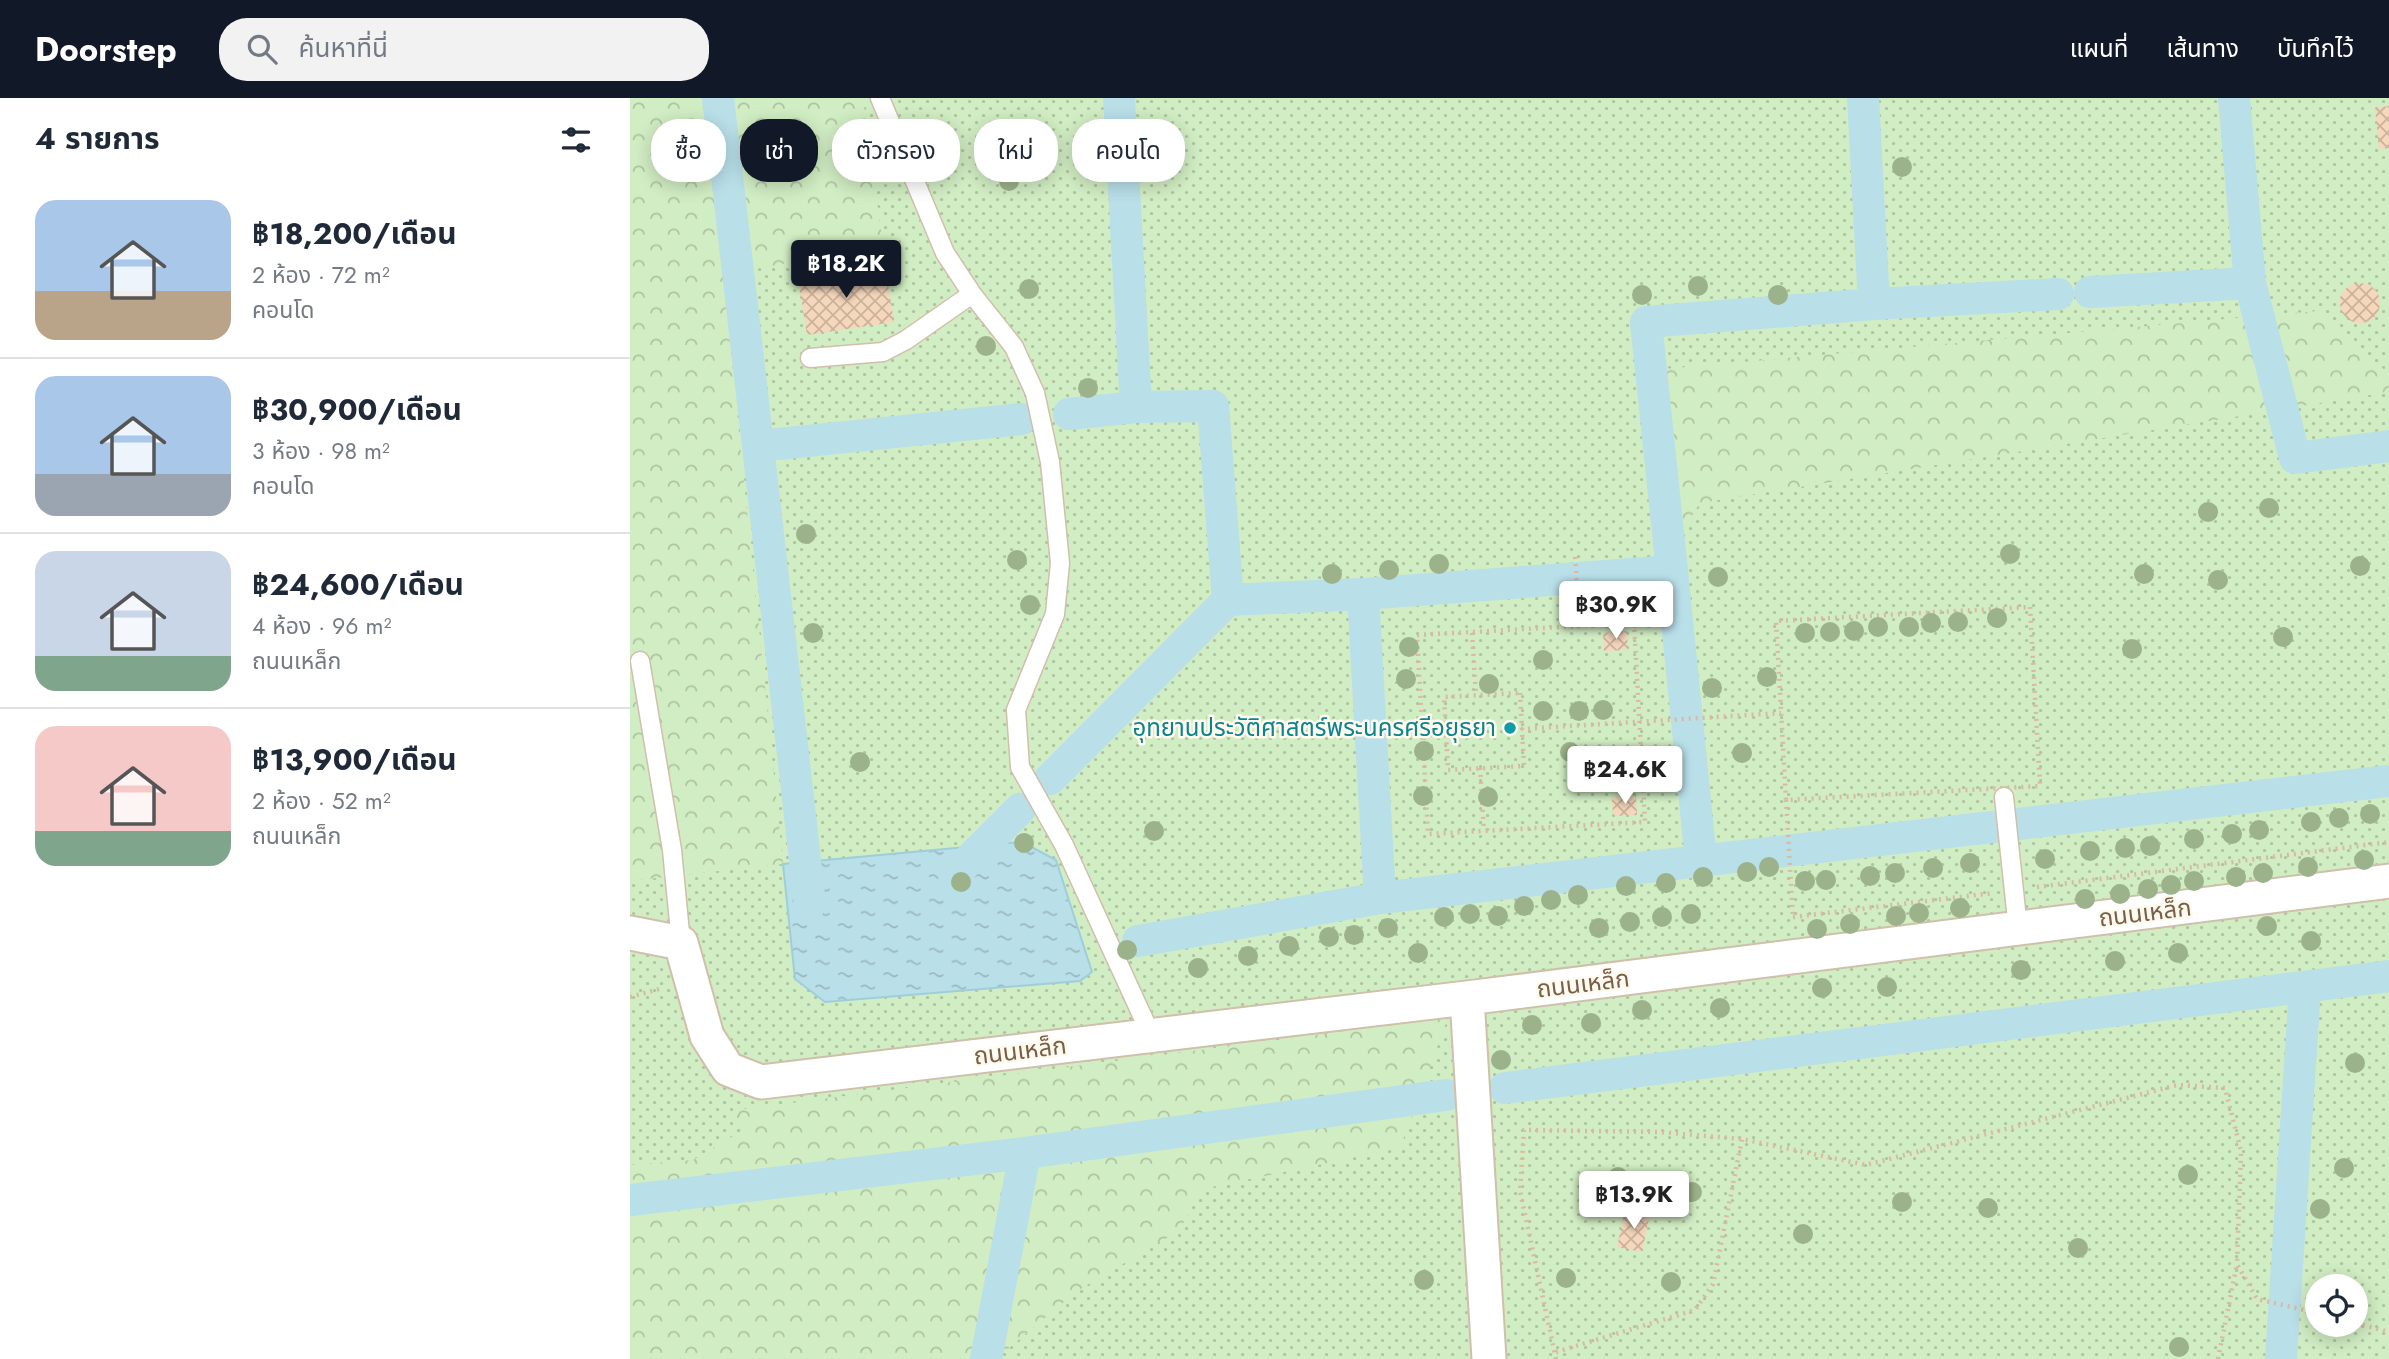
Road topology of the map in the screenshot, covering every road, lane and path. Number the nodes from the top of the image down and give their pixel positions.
1 (880, 98) edge
2 (972, 294) junction
3 (810, 358) dead end
4 (1575, 557) dead end
5 (1580, 627) junction
6 (1472, 633) junction
7 (640, 661) dead end
8 (1476, 695) junction
9 (1781, 713) junction
10 (1639, 723) junction
11 (1521, 729) junction
12 (1446, 734) junction
13 (1423, 735) junction
14 (1480, 768) junction
15 (2004, 797) dead end
16 (1786, 800) junction
17 (1484, 831) junction
18 (2389, 842) edge
19 (2389, 881) edge
20 (2014, 890) junction
21 (1791, 894) dead end
22 (1793, 918) dead end
23 (2018, 929) junction
24 (630, 933) edge
25 (681, 943) junction
26 (1467, 998) junction
27 (1151, 1035) junction
28 (1742, 1139) junction
29 (2237, 1264) junction
30 (2305, 1310) edge
31 (2368, 1326) edge
32 (2389, 1332) edge
33 (1556, 1352) junction
34 (1489, 1359) edge
35 (1556, 1359) edge
36 (2218, 1359) edge

1 - 2 lane
2 - 3 lane
2 - 27 lane
4 - 5 path
5 - 6 path
5 - 10 path
6 - 8 path
6 - 13 path
7 - 25 lane
8 - 11 path
8 - 12 path
9 - 10 path
9 - 16 path
9 - 16 path
10 - 11 path
10 - 17 path
11 - 14 path
12 - 13 path
12 - 14 path
13 - 17 path
14 - 17 path
15 - 20 lane
16 - 21 path
18 - 20 path
19 - 23 street, ถนนเหล็ก
20 - 22 path
20 - 23 lane
23 - 26 street, ถนนเหล็ก
24 - 25 street
25 - 27 street, ถนนเหล็ก
26 - 27 street, ถนนเหล็ก
26 - 34 street
28 - 29 path
28 - 33 path
28 - 33 path
29 - 30 path
29 - 36 path
31 - 32 path
33 - 35 path

